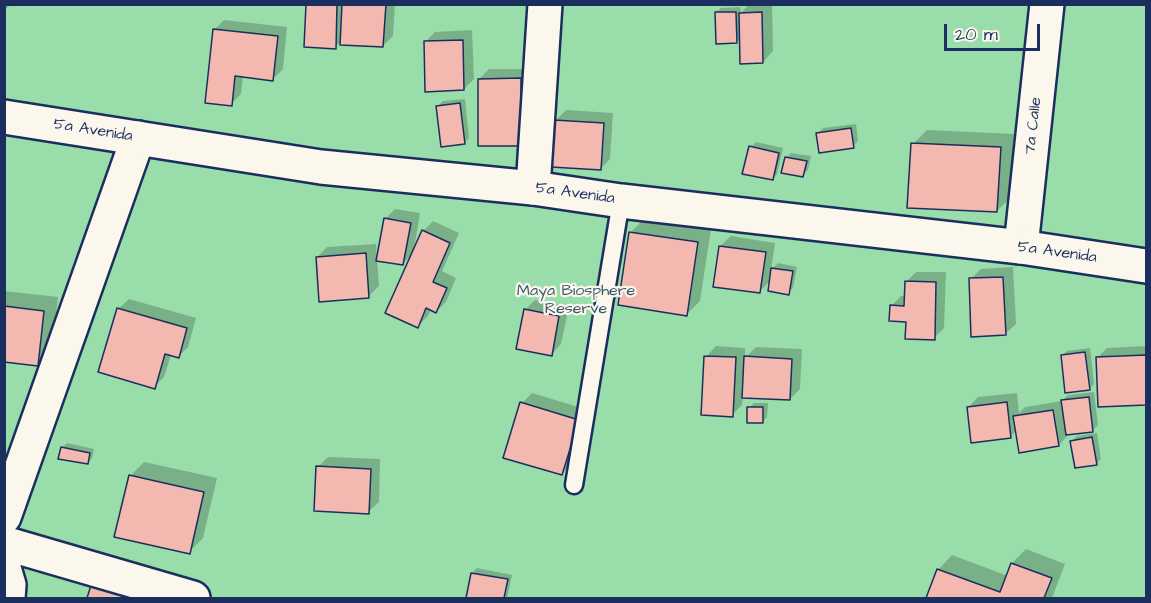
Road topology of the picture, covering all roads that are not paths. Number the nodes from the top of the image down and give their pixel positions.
1 (545, 4) edge
2 (1047, 4) edge
3 (4, 117) edge
4 (138, 138) junction
5 (533, 188) junction
6 (621, 201) junction
7 (1021, 247) junction
8 (1146, 266) edge
9 (574, 485) dead end
10 (4, 517) edge
11 (4, 543) edge
12 (4, 568) edge
13 (8, 598) edge
14 (193, 598) edge

1 - 5 street
2 - 7 street, 7a Calle
3 - 4 street, 5a Avenida
4 - 5 street, 5a Avenida
4 - 10 street
5 - 6 street, 5a Avenida
6 - 7 street, 5a Avenida
6 - 9 lane
7 - 8 street, 5a Avenida
11 - 14 street
12 - 13 street

